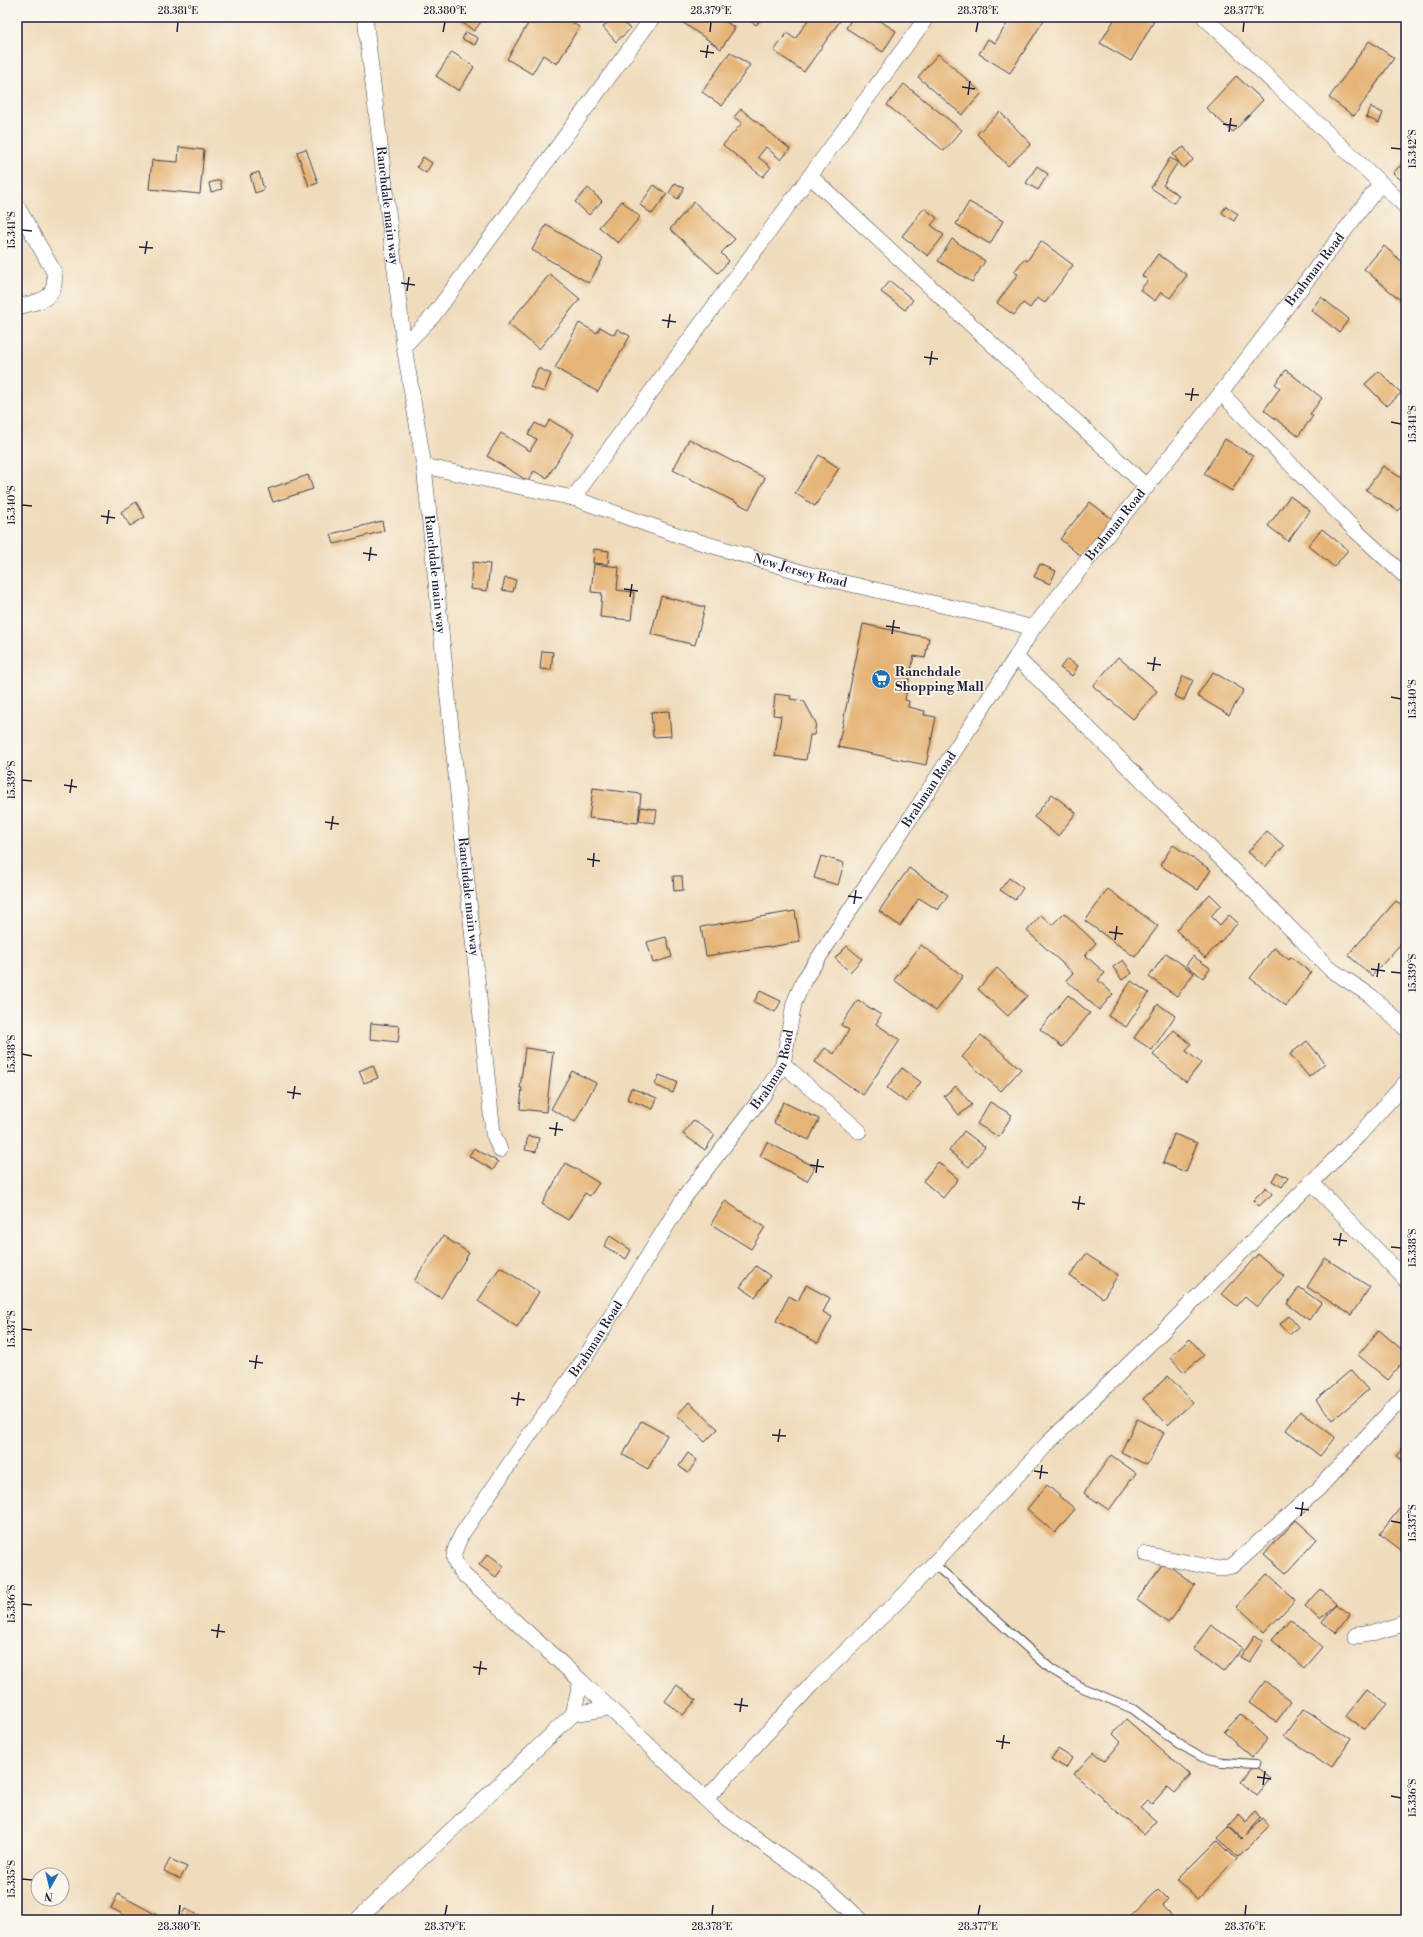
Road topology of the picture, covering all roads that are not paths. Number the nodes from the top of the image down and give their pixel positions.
1 (365, 17) edge
2 (653, 17) edge
3 (927, 17) edge
4 (1204, 17) edge
5 (810, 177) junction
6 (1381, 183) junction
7 (17, 206) edge
8 (1406, 207) edge
9 (17, 307) edge
10 (404, 346) junction
11 (1221, 393) junction
12 (424, 466) junction
13 (1147, 487) junction
14 (573, 498) junction
15 (1406, 577) edge
16 (1033, 628) junction
17 (1016, 657) junction
18 (1406, 1029) edge
19 (783, 1064) junction
20 (1406, 1082) edge
21 (859, 1131) dead end
22 (500, 1150) dead end
23 (1311, 1182) junction
24 (1406, 1280) edge
25 (1406, 1394) edge
26 (1146, 1554) dead end
27 (933, 1563) junction
28 (1406, 1623) edge
29 (1356, 1636) dead end
30 (581, 1681) junction
31 (610, 1708) junction
32 (573, 1714) junction
33 (1256, 1764) dead end
34 (706, 1799) junction
35 (357, 1920) edge
36 (861, 1920) edge

1 - 10 street, Ranchdale main way
2 - 10 street
3 - 5 street
4 - 6 street
5 - 13 street
5 - 14 street
6 - 8 street
6 - 11 street, Brahman Road
7 - 9 street
10 - 12 street, Ranchdale main way
11 - 13 street, Brahman Road
11 - 15 street
12 - 14 street, New Jersey Road
12 - 22 street, Ranchdale main way
13 - 16 street, Brahman Road
14 - 16 street, New Jersey Road
16 - 17 street, Brahman Road
17 - 18 street
17 - 19 street, Brahman Road
19 - 21 street
19 - 30 street, Brahman Road
20 - 23 street
23 - 24 street
23 - 27 street
25 - 26 street
27 - 33 lane
27 - 34 street
28 - 29 street
30 - 31 street, Brahman Road
30 - 32 street
31 - 32 street
31 - 34 street, Brahman Road
32 - 35 street
34 - 36 street, Brahman Road

